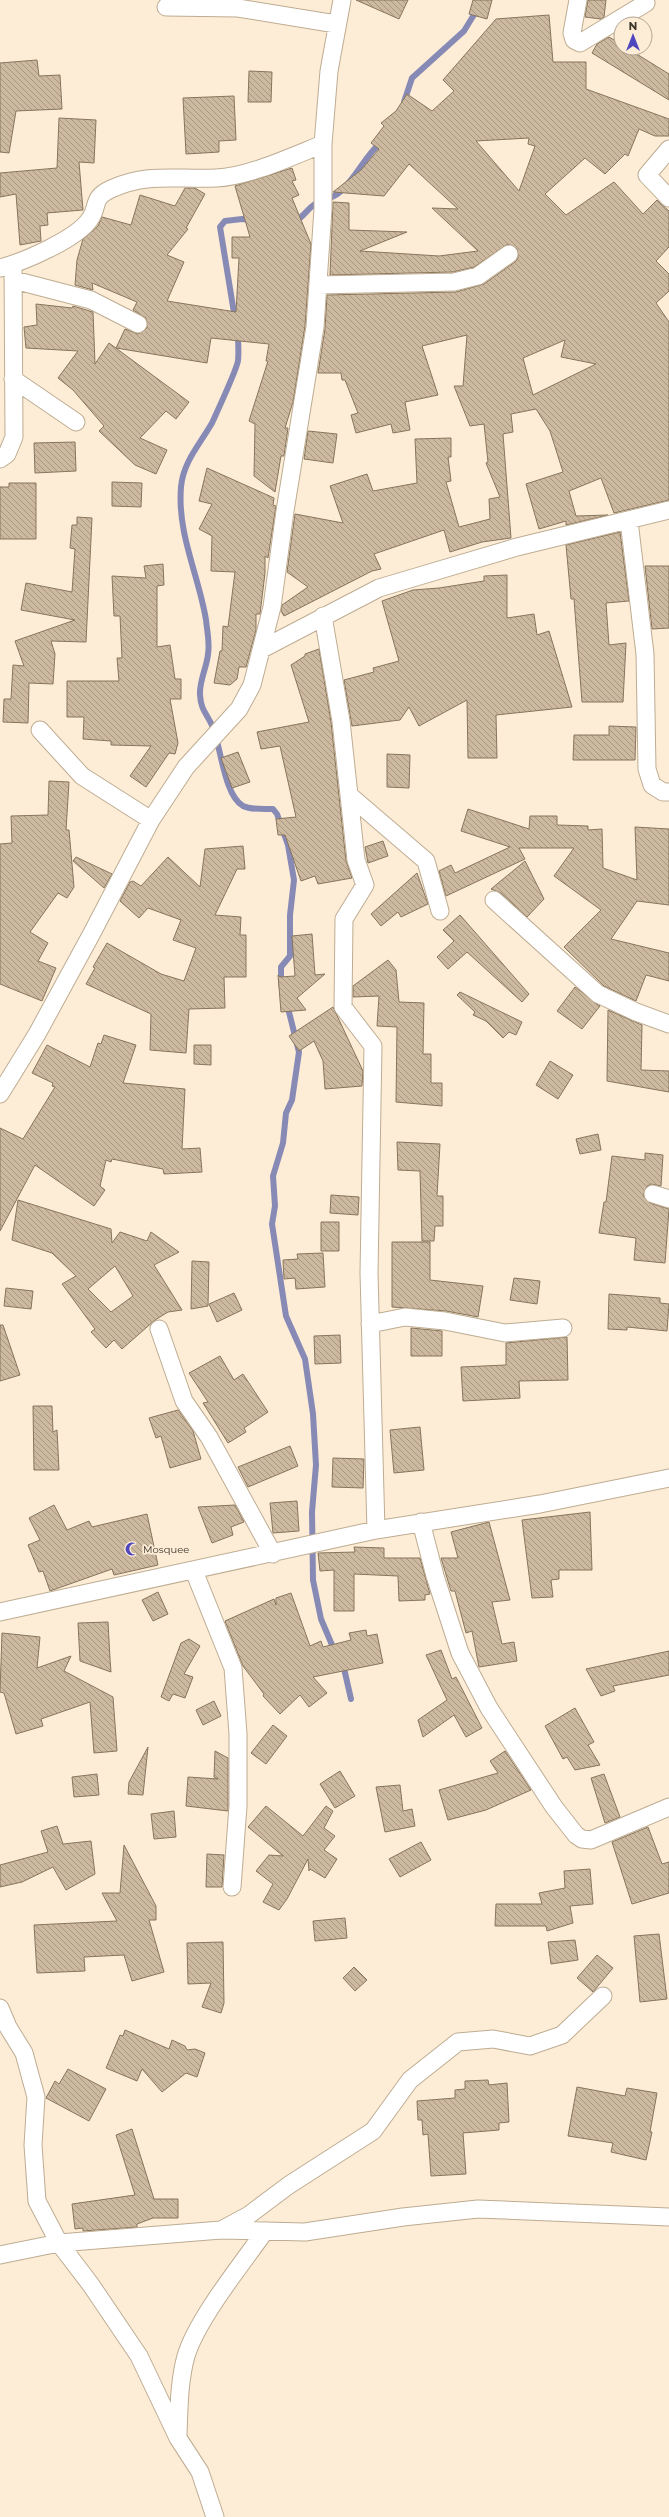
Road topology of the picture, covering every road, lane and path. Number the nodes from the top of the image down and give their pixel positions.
1 (342, 0) edge
2 (578, 0) edge
3 (646, 3) dead end
4 (166, 6) dead end
5 (336, 24) junction
6 (323, 144) junction
7 (669, 149) edge
8 (669, 198) edge
9 (509, 254) dead end
10 (9, 271) edge
11 (318, 285) junction
12 (138, 324) dead end
13 (13, 379) junction
14 (76, 422) dead end
15 (0, 459) edge
16 (669, 510) edge
17 (629, 521) junction
18 (323, 616) junction
19 (262, 649) junction
20 (40, 730) dead end
21 (669, 792) edge
22 (349, 794) junction
23 (151, 820) junction
24 (494, 900) dead end
25 (440, 911) dead end
26 (669, 1024) edge
27 (0, 1094) edge
28 (370, 1324) junction
29 (563, 1328) dead end
30 (160, 1330) dead end
31 (669, 1478) edge
32 (421, 1522) junction
33 (376, 1530) junction
34 (272, 1554) junction
35 (194, 1571) junction
36 (0, 1612) edge
37 (669, 1807) edge
38 (232, 1887) dead end
39 (603, 1996) dead end
40 (0, 2008) edge
41 (669, 2217) edge
42 (221, 2230) junction
43 (265, 2231) junction
44 (59, 2243) junction
45 (0, 2255) edge
46 (178, 2438) junction
47 (215, 2517) edge

1 - 5 street
2 - 3 street
4 - 5 street
5 - 6 street
6 - 10 street
6 - 11 street
7 - 8 street
9 - 11 street
10 - 12 street
10 - 13 street
11 - 19 street
13 - 14 street
13 - 15 street
16 - 17 street
17 - 18 street
17 - 21 street
18 - 19 street
18 - 22 street
19 - 23 street
20 - 23 street
22 - 25 street
22 - 28 street
23 - 27 street
24 - 26 street
28 - 29 street
28 - 33 street
30 - 34 street
31 - 32 street
32 - 33 street
32 - 37 street
33 - 34 street
34 - 35 street
35 - 36 street
35 - 38 street
39 - 42 street
40 - 44 street
41 - 43 street
42 - 43 street
42 - 44 street
43 - 46 street
44 - 45 street
44 - 46 street
46 - 47 street

